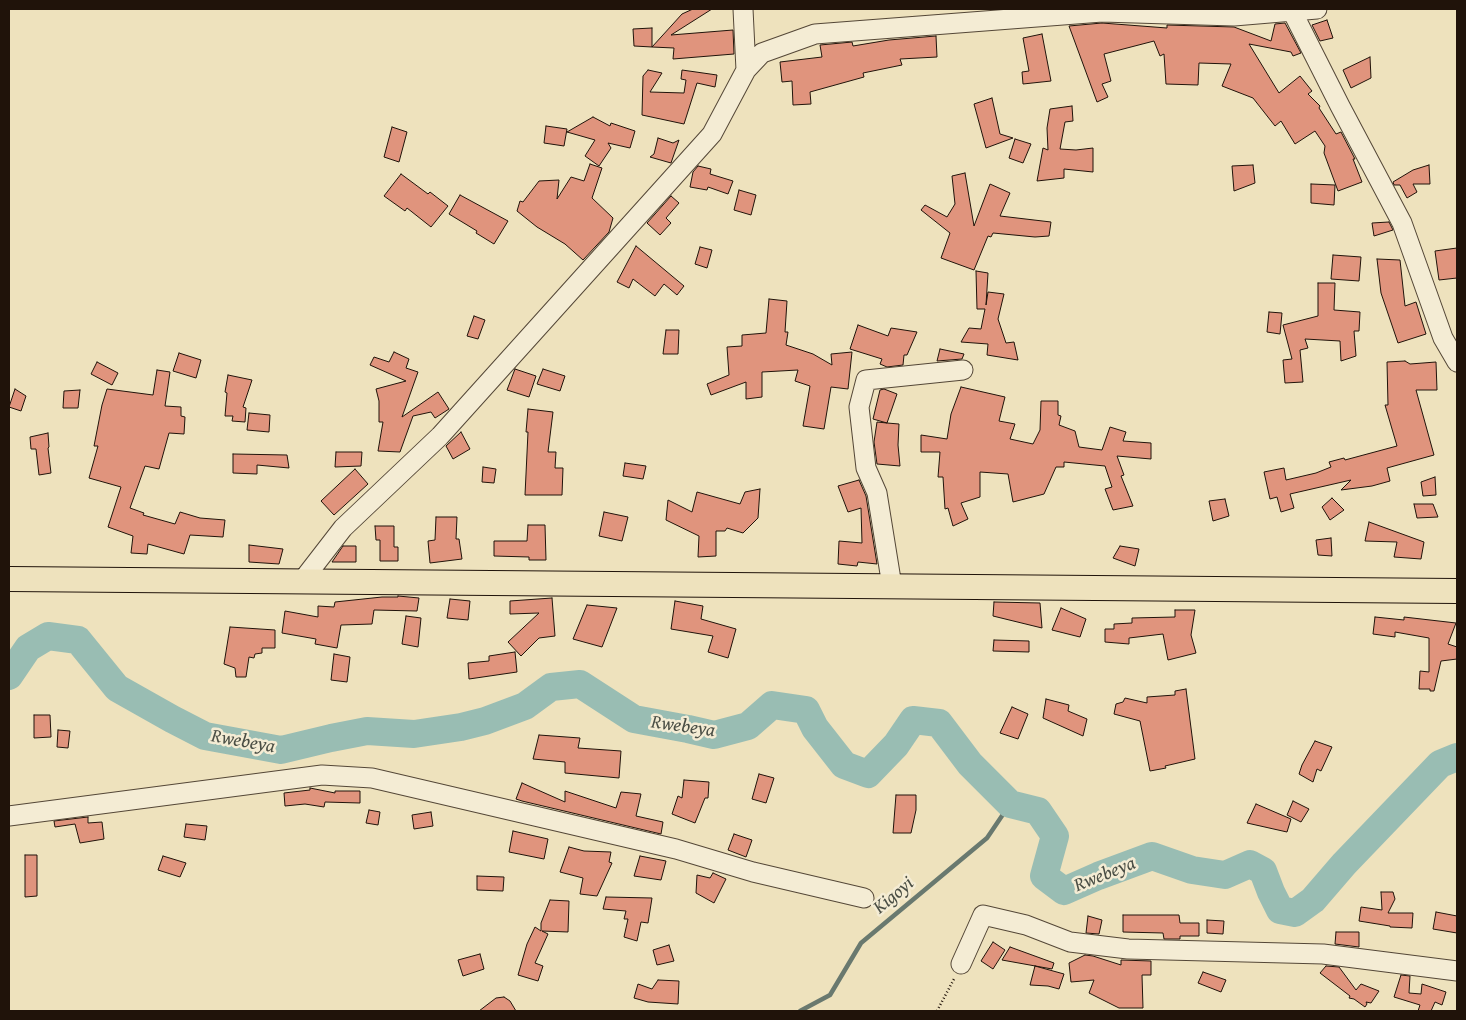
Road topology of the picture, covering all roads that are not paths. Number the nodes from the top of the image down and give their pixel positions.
1 (743, 9) edge
2 (1317, 9) edge
3 (1292, 10) edge
4 (746, 70) junction
5 (1457, 362) edge
6 (963, 370) dead end
7 (9, 579) edge
8 (302, 581) junction
9 (892, 586) junction
10 (1457, 591) edge
11 (9, 816) edge
12 (864, 898) dead end
13 (961, 964) road end
14 (1457, 971) edge

1 - 4 street
2 - 3 street
3 - 4 street
3 - 5 street
4 - 8 street
6 - 9 street
7 - 8 main road
8 - 9 main road
9 - 10 main road
11 - 12 street
13 - 14 street

